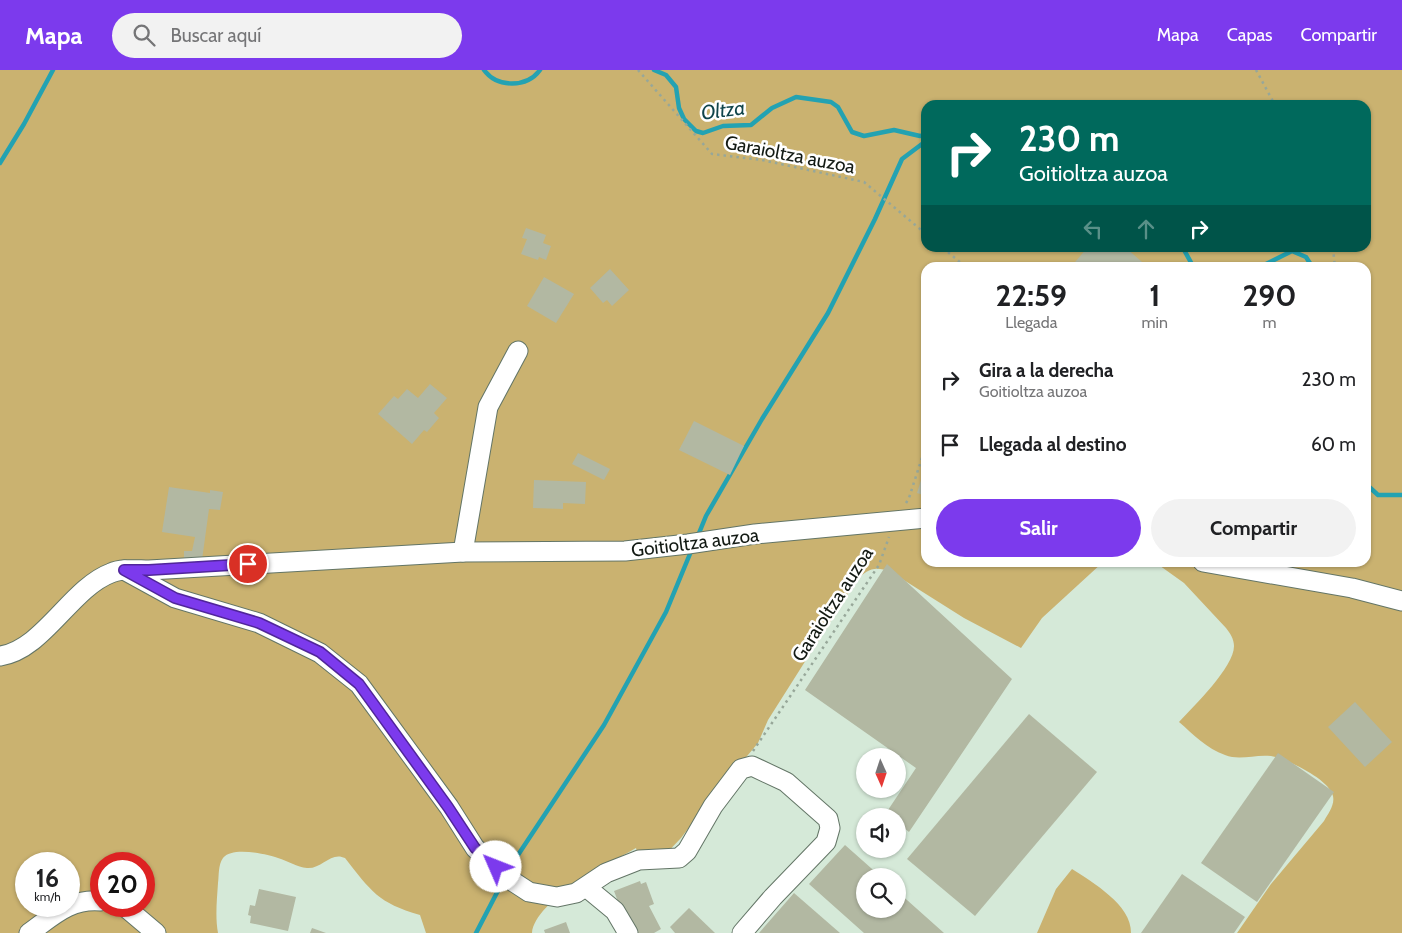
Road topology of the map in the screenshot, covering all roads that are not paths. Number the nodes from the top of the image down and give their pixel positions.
1 (518, 351) dead end
2 (921, 518) edge
3 (463, 552) junction
4 (1241, 567) edge
5 (124, 570) junction
6 (1402, 601) edge
7 (0, 656) edge
8 (586, 886) junction
9 (90, 900) edge
10 (137, 917) edge
11 (29, 933) edge
12 (156, 933) edge
13 (628, 933) edge
14 (742, 933) edge

1 - 3 lane
2 - 3 lane, Goitioltza auzoa
3 - 5 lane, Goitioltza auzoa
4 - 6 lane
5 - 7 lane, Goitioltza auzoa
5 - 8 lane
8 - 13 lane
8 - 14 lane
9 - 11 lane
10 - 12 lane

